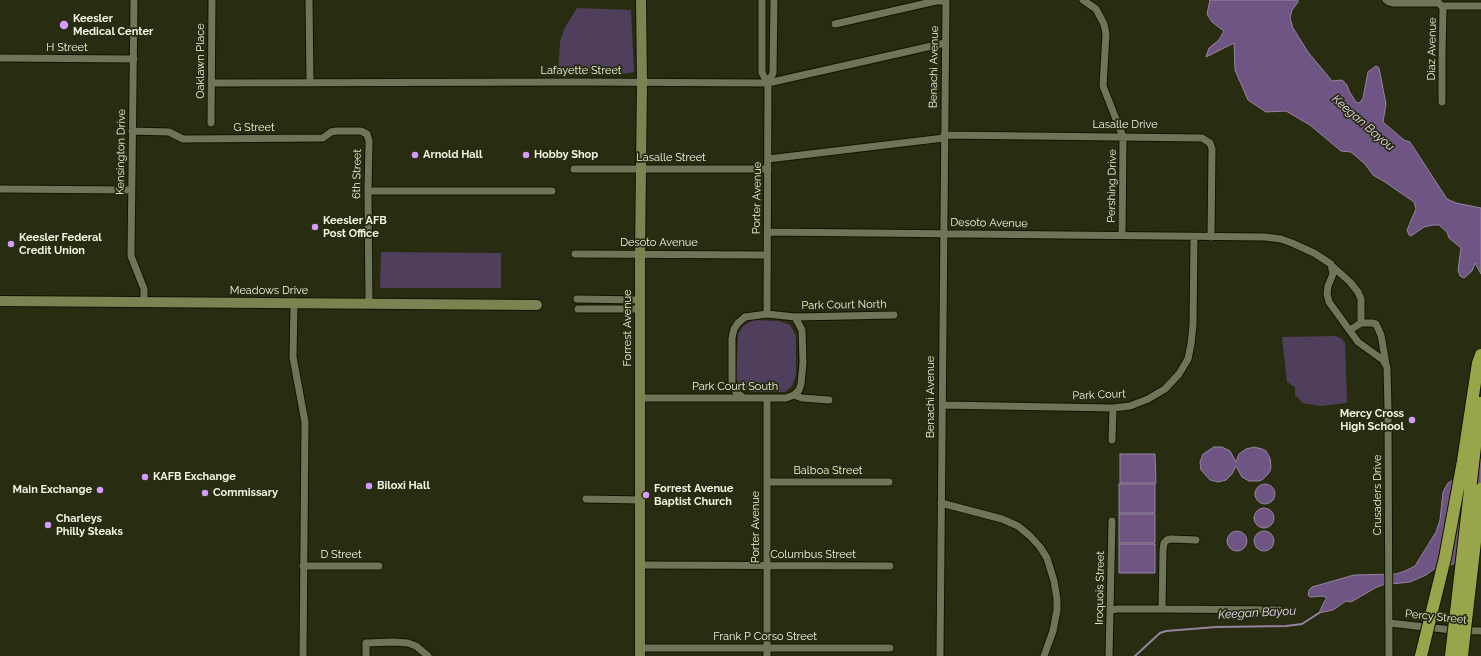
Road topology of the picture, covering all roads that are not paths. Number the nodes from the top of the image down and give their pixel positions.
1 (134, 0) edge
2 (212, 0) edge
3 (309, 0) edge
4 (641, 0) edge
5 (762, 0) edge
6 (774, 0) edge
7 (946, 0) edge
8 (1083, 0) edge
9 (1386, 0) edge
10 (1442, 6) junction
11 (1481, 6) edge
12 (835, 24) dead end
13 (945, 43) junction
14 (0, 58) edge
15 (134, 59) junction
16 (642, 82) junction
17 (212, 83) junction
18 (310, 83) junction
19 (768, 83) junction
20 (1442, 102) dead end
21 (211, 123) dead end
22 (132, 132) junction
23 (944, 136) junction
24 (1124, 137) junction
25 (369, 141) joint
26 (768, 159) junction
27 (641, 168) junction
28 (574, 169) dead end
29 (768, 169) junction
30 (0, 189) edge
31 (131, 190) junction
32 (368, 191) junction
33 (552, 191) dead end
34 (768, 232) junction
35 (943, 233) junction
36 (1122, 236) junction
37 (1194, 237) junction
38 (1211, 237) junction
39 (575, 254) dead end
40 (640, 254) junction
41 (767, 255) junction
42 (1331, 264) junction
43 (577, 299) dead end
44 (0, 301) edge
45 (144, 302) junction
46 (294, 303) junction
47 (369, 303) junction
48 (537, 305) dead end
49 (640, 305) junction
50 (578, 309) dead end
51 (767, 314) junction
52 (894, 315) dead end
53 (795, 317) junction
54 (1360, 323) junction
55 (1350, 330) junction
56 (1481, 355) edge
57 (1386, 367) junction
58 (1481, 394) edge
59 (794, 395) junction
60 (640, 398) junction
61 (744, 398) junction
62 (768, 398) junction
63 (829, 400) dead end
64 (942, 405) junction
65 (1113, 408) junction
66 (1112, 440) dead end
67 (768, 482) junction
68 (889, 482) dead end
69 (1481, 489) edge
70 (586, 499) dead end
71 (641, 500) junction
72 (941, 502) junction
73 (1112, 521) dead end
74 (1196, 540) dead end
75 (640, 565) junction
76 (303, 566) junction
77 (379, 566) dead end
78 (767, 566) junction
79 (890, 566) dead end
80 (1162, 609) junction
81 (1111, 610) junction
82 (1280, 610) dead end
83 (1389, 623) junction
84 (1481, 631) edge
85 (890, 648) dead end
86 (640, 652) edge
87 (767, 652) edge
88 (303, 656) edge
89 (366, 656) edge
90 (428, 656) edge
91 (940, 656) edge
92 (1044, 656) edge
93 (1110, 656) edge
94 (1389, 656) edge
95 (1421, 656) edge
96 (1451, 656) edge
97 (1462, 656) edge

1 - 15 street, Kensington Drive
2 - 17 street, Oaklawn Place
3 - 18 street
4 - 16 street, Forrest Avenue
5 - 19 street, Porter Avenue
6 - 19 street, Porter Avenue
7 - 12 street
7 - 13 street, Benachi Avenue
8 - 24 street
9 - 10 street, Diaz Avenue
10 - 11 street
10 - 20 street, Diaz Avenue
13 - 19 street, Lafayette Street
13 - 23 street, Benachi Avenue
14 - 15 street, H Street
15 - 22 street, Kensington Drive
16 - 18 street, Lafayette Street
16 - 19 street, Lafayette Street
16 - 27 street, Forrest Avenue
17 - 18 street, Lafayette Street
17 - 21 street, Oaklawn Place
19 - 26 street, Porter Avenue
22 - 25 street, G Street
22 - 31 street, Kensington Drive
23 - 24 street, Lasalle Drive
23 - 26 street
23 - 35 street, Benachi Avenue
24 - 36 street, Pershing Drive
24 - 38 street, Lasalle Drive
25 - 32 street, 6th Street
26 - 29 street, Porter Avenue
27 - 28 street, Lasalle Street
27 - 29 street, Lasalle Street
27 - 40 street, Forrest Avenue
29 - 34 street, Porter Avenue
30 - 31 street
31 - 45 street, Kensington Drive
32 - 33 street
32 - 47 street, 6th Street
34 - 35 street, Desoto Avenue
34 - 41 street, Porter Avenue
35 - 36 street, Desoto Avenue
35 - 64 street, Benachi Avenue
36 - 37 street, Desoto Avenue
37 - 38 street, Desoto Avenue
37 - 65 street, Park Court
38 - 42 street
39 - 40 street, Desoto Avenue
40 - 41 street, Desoto Avenue
40 - 49 street, Forrest Avenue
41 - 51 street, Porter Avenue
42 - 54 street
42 - 55 street
43 - 49 street
44 - 45 street, Meadows Drive
45 - 46 street, Meadows Drive
46 - 47 street, Meadows Drive
46 - 76 street
47 - 48 street, Meadows Drive
49 - 50 street
49 - 60 street, Forrest Avenue
51 - 53 street, Park Court North
51 - 61 street, Park Court North
52 - 53 street, Park Court North
53 - 59 street, Park Court North
54 - 55 street
54 - 57 street, Crusaders Drive
55 - 57 street
56 - 95 highway, bridge
57 - 83 street, Crusaders Drive
58 - 96 highway, bridge
59 - 62 street, Park Court South
59 - 63 street, Park Court South
60 - 61 street, Park Court South
60 - 71 street, Forrest Avenue
61 - 62 street, Park Court South
62 - 67 street, Porter Avenue
64 - 65 street, Park Court
64 - 72 street, Benachi Avenue
65 - 66 street
67 - 68 street, Balboa Street
67 - 78 street, Porter Avenue
69 - 97 highway, bridge
70 - 71 street
71 - 75 street, Forrest Avenue
72 - 91 street, Benachi Avenue
72 - 92 street
73 - 81 street, Iroquois Street
74 - 80 street
75 - 78 street, Columbus Street
75 - 86 street, Forrest Avenue
76 - 77 street, D Street
76 - 88 street
78 - 79 street, Columbus Street
78 - 87 street, Porter Avenue
80 - 81 street
80 - 82 street
81 - 93 street, Iroquois Street
83 - 84 street, Percy Street
83 - 94 street, Crusaders Drive
85 - 87 street, Frank P Corso Street
86 - 87 street, Frank P Corso Street
89 - 90 street

